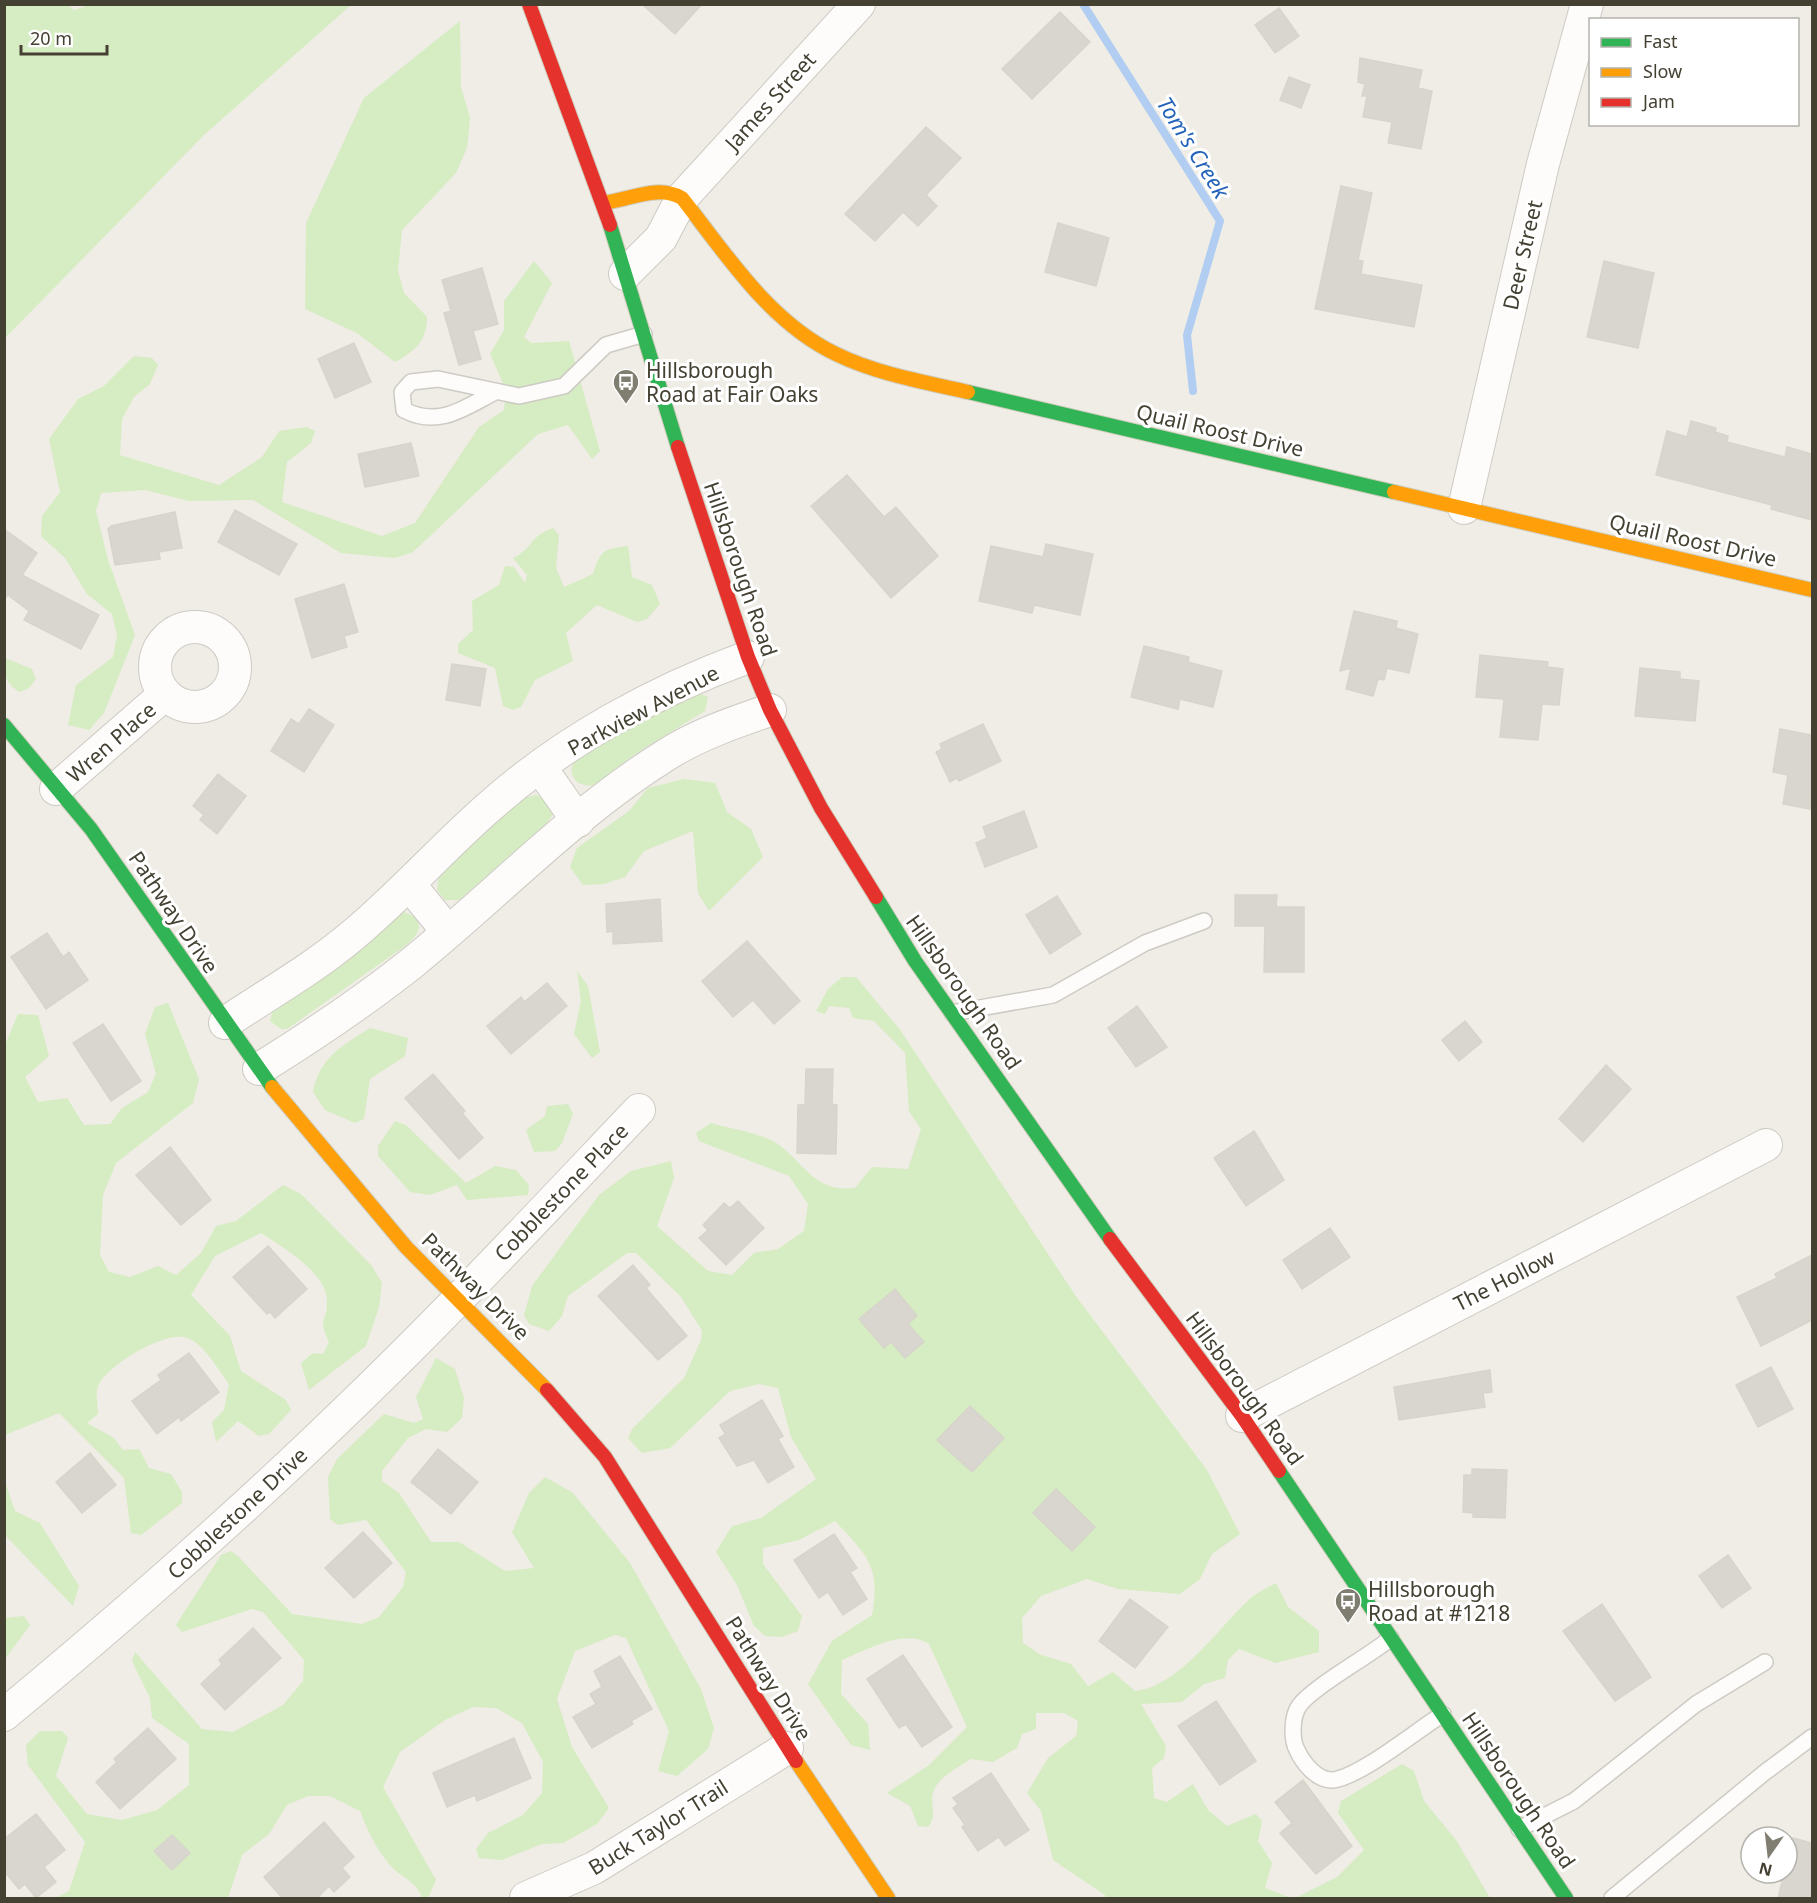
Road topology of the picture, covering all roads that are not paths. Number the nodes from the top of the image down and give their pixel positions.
1 (529, 4) edge
2 (859, 4) edge
3 (1587, 4) edge
4 (682, 198) junction
5 (603, 203) junction
6 (625, 274) junction
7 (644, 334) junction
8 (495, 392) junction
9 (1464, 508) junction
10 (1812, 590) edge
11 (748, 657) junction
12 (165, 694) dead end
13 (770, 710) junction
14 (4, 725) edge
15 (540, 767) junction
16 (57, 789) junction
17 (578, 821) junction
18 (410, 884) junction
19 (1204, 921) dead end
20 (448, 932) junction
21 (952, 1013) junction
22 (225, 1023) junction
23 (259, 1069) junction
24 (639, 1110) dead end
25 (1766, 1144) dead end
26 (459, 1299) junction
27 (1242, 1416) junction
28 (1391, 1638) junction
29 (1765, 1662) dead end
30 (1443, 1714) junction
31 (4, 1715) edge
32 (1812, 1737) edge
33 (787, 1748) junction
34 (1520, 1829) junction
35 (526, 1899) edge
36 (888, 1899) edge
37 (1566, 1899) edge
38 (1612, 1899) edge

1 - 5 street, Hillsborough Road
2 - 4 street, James Street
3 - 9 street, Deer Street
4 - 5 street
4 - 6 street, James Street
4 - 9 street, Quail Roost Drive
5 - 6 street, Hillsborough Road
6 - 7 street, Hillsborough Road
7 - 8 lane
7 - 11 street, Hillsborough Road
8 - 8 lane
9 - 10 street, Quail Roost Drive
11 - 13 street, Hillsborough Road
11 - 15 street, Parkview Avenue
12 - 16 street, Wren Place
13 - 17 street
13 - 21 street, Hillsborough Road
14 - 16 street, Pathway Drive
15 - 17 street
15 - 18 street, Parkview Avenue
16 - 22 street, Pathway Drive
17 - 20 street
18 - 20 street
18 - 22 street, Parkview Avenue
19 - 21 lane
20 - 23 street
21 - 27 street, Hillsborough Road
22 - 23 street, Pathway Drive
23 - 26 street, Pathway Drive
24 - 26 street, Cobblestone Place
25 - 27 street, The Hollow
26 - 31 street, Cobblestone Drive
26 - 33 street, Pathway Drive
27 - 28 street, Hillsborough Road
28 - 30 street, Hillsborough Road
28 - 30 lane
29 - 34 lane
30 - 34 street, Hillsborough Road
32 - 38 lane
33 - 35 street, Buck Taylor Trail
33 - 36 street, Pathway Drive
34 - 37 street, Hillsborough Road

